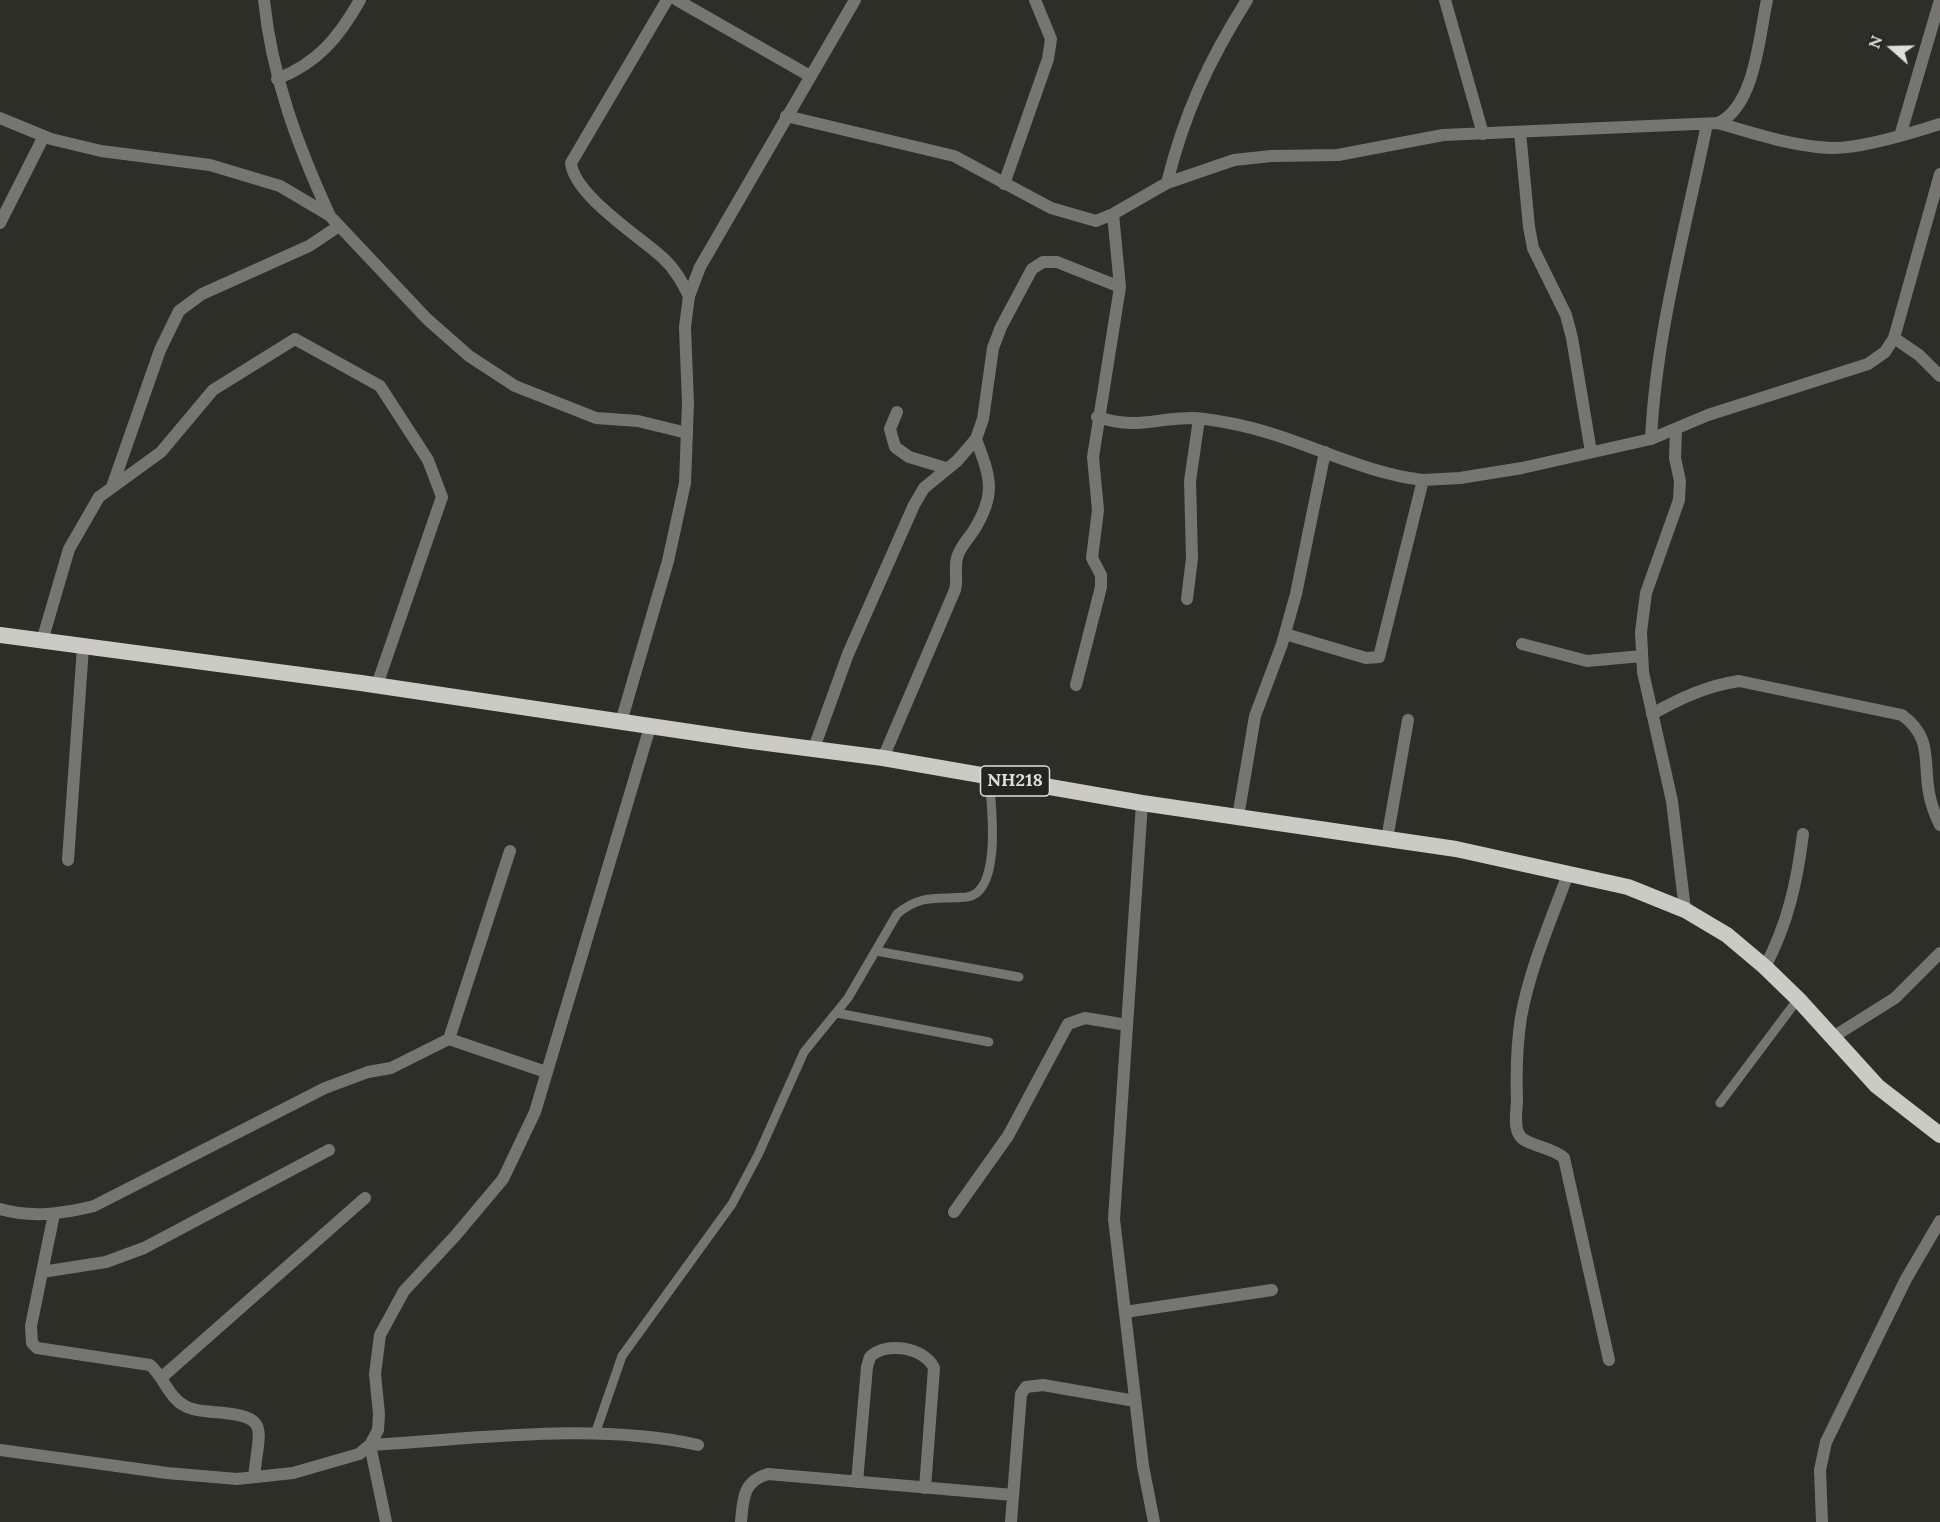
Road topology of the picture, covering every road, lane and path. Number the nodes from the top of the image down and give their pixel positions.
1 (264, 0) edge
2 (360, 0) edge
3 (667, 0) edge
4 (677, 0) edge
5 (855, 0) edge
6 (1035, 0) edge
7 (1247, 0) edge
8 (1445, 0) edge
9 (1767, 0) edge
10 (1940, 0) edge
11 (810, 76) junction
12 (278, 79) junction
13 (786, 116) junction
14 (0, 118) edge
15 (1712, 123) junction
16 (1940, 124) edge
17 (1520, 132) junction
18 (1483, 134) junction
19 (44, 136) junction
20 (1900, 136) junction
21 (1940, 174) edge
22 (1167, 183) junction
23 (1004, 184) junction
24 (1113, 214) junction
25 (329, 215) junction
26 (0, 223) edge
27 (339, 226) junction
28 (1120, 287) junction
29 (689, 296) junction
30 (1894, 338) junction
31 (1940, 376) edge
32 (897, 412) dead end
33 (1097, 417) junction
34 (1199, 419) junction
35 (1676, 430) junction
36 (687, 433) junction
37 (976, 439) junction
38 (1651, 439) junction
39 (1591, 452) junction
40 (1325, 453) junction
41 (946, 468) junction
42 (1423, 480) junction
43 (112, 488) junction
44 (1187, 599) dead end
45 (1285, 634) junction
46 (0, 635) edge
47 (42, 641) junction
48 (1522, 644) dead end
49 (83, 647) junction
50 (1642, 656) junction
51 (377, 685) junction
52 (1076, 685) dead end
53 (1653, 714) junction
54 (1408, 720) dead end
55 (621, 722) junction
56 (650, 726) junction
57 (814, 748) junction
58 (884, 758) junction
59 (989, 777) junction
60 (1142, 804) junction
61 (1238, 817) junction
62 (1940, 825) edge
63 (1803, 834) dead end
64 (1387, 839) junction
65 (510, 850) dead end
66 (68, 860) dead end
67 (1568, 874) junction
68 (1685, 910) junction
69 (876, 951) junction
70 (1940, 953) edge
71 (1765, 967) junction
72 (1019, 977) dead end
73 (1798, 999) junction
74 (837, 1013) junction
75 (1127, 1025) junction
76 (1833, 1037) junction
77 (449, 1039) junction
78 (989, 1042) dead end
79 (546, 1072) junction
80 (1720, 1103) dead end
81 (1940, 1135) edge
82 (329, 1150) dead end
83 (365, 1198) dead end
84 (0, 1209) edge
85 (954, 1212) dead end
86 (54, 1214) junction
87 (1940, 1221) edge
88 (42, 1272) junction
89 (1272, 1290) dead end
90 (1125, 1312) junction
91 (1609, 1360) dead end
92 (161, 1378) junction
93 (1135, 1401) junction
94 (595, 1434) junction
95 (370, 1445) junction
96 (698, 1445) dead end
97 (0, 1450) edge
98 (254, 1478) junction
99 (857, 1482) junction
100 (925, 1488) junction
101 (1013, 1495) junction
102 (386, 1522) edge
103 (741, 1522) edge
104 (1011, 1522) edge
105 (1154, 1522) edge
106 (1822, 1522) edge

1 - 12 street
2 - 12 street
3 - 29 street
4 - 11 street
5 - 11 street
6 - 23 street
7 - 22 street
8 - 18 street
9 - 15 street
10 - 20 street
11 - 13 street
12 - 25 street
13 - 23 street
13 - 29 street
14 - 19 street
15 - 17 street
15 - 20 street
15 - 38 street
16 - 20 street
17 - 18 street
17 - 39 street
18 - 22 street
19 - 25 street
19 - 26 street
21 - 30 street
22 - 24 street
23 - 24 street
24 - 28 street
25 - 27 street
27 - 36 street
27 - 43 street
28 - 33 street
28 - 37 street
29 - 36 street
30 - 31 street
30 - 35 street
32 - 41 street
33 - 34 street
33 - 52 street
34 - 40 street
34 - 44 street
35 - 38 street
35 - 50 street
36 - 55 street
37 - 41 street
37 - 58 street
38 - 39 street
39 - 42 street
40 - 42 street
40 - 45 street
41 - 57 street
42 - 45 street
43 - 47 street
43 - 51 street
45 - 61 street
46 - 47 highway, NH218
47 - 49 highway, NH218
48 - 50 street
49 - 51 highway, NH218
49 - 66 street
50 - 53 street
51 - 55 highway, NH218
53 - 62 street
53 - 68 street
54 - 64 street
55 - 56 highway, NH218
56 - 57 highway, NH218
56 - 79 street
57 - 58 highway, NH218
58 - 59 highway, NH218
59 - 60 highway, NH218
59 - 69 lane
60 - 61 highway, NH218
60 - 75 street
61 - 64 highway, NH218
63 - 71 street
64 - 67 highway, NH218
65 - 77 street
67 - 68 highway, NH218
67 - 91 street
68 - 71 highway, NH218
69 - 72 lane
69 - 74 lane
70 - 76 street
71 - 73 highway, NH218
73 - 76 highway, NH218
73 - 80 lane
74 - 78 lane
74 - 94 lane
75 - 85 street
75 - 90 street
76 - 81 highway, NH218
77 - 79 street
77 - 86 street
79 - 95 street
82 - 88 street
83 - 92 street
84 - 86 street
86 - 88 street
87 - 106 street
88 - 92 street
89 - 90 street
90 - 93 street
92 - 98 street
93 - 101 street
93 - 105 street
94 - 95 street
94 - 96 street
95 - 98 street
95 - 102 street
97 - 98 street
99 - 100 street
99 - 100 street
99 - 103 street
100 - 101 street
101 - 104 street

